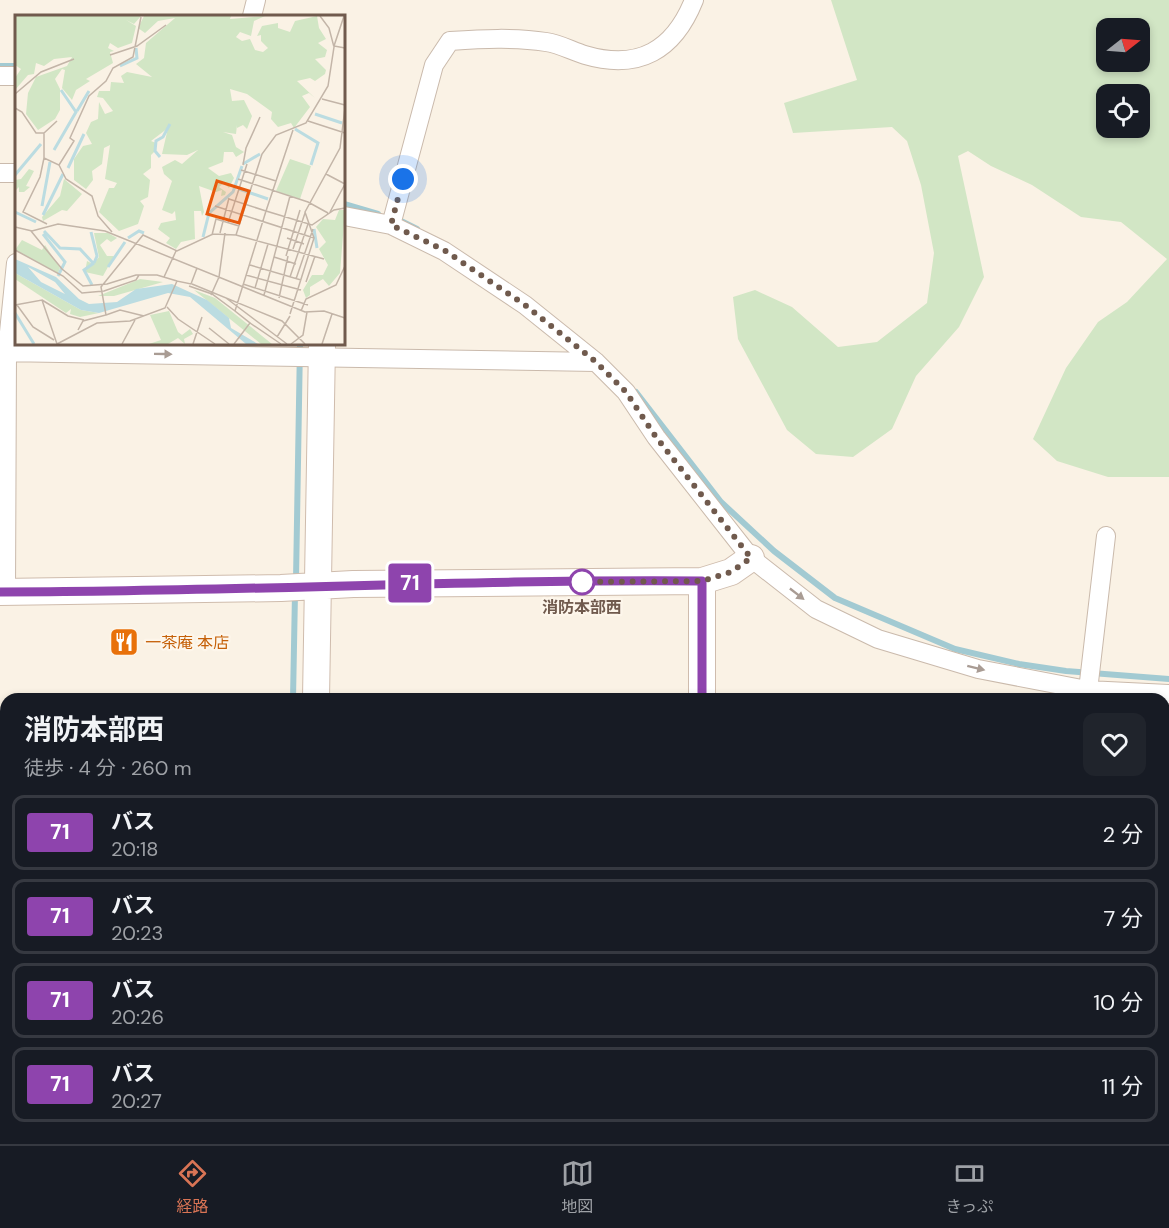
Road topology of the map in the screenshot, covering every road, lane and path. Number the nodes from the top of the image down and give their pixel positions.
1 (256, 0) edge
2 (694, 0) edge
3 (252, 15) edge
4 (0, 172) edge
5 (15, 173) edge
6 (345, 216) edge
7 (391, 225) junction
8 (15, 269) edge
9 (322, 350) edge
10 (3, 352) edge
11 (596, 362) junction
12 (1106, 536) dead end
13 (751, 558) junction
14 (702, 581) junction
15 (317, 587) junction
16 (3, 592) edge
17 (316, 693) edge
18 (702, 693) edge
19 (1079, 693) edge
20 (1087, 693) edge

1 - 3 street
2 - 7 street
4 - 5 street
6 - 7 street
7 - 11 street
8 - 10 street
10 -> 9 street
9 - 11 street
9 - 15 street
10 - 16 street
11 - 13 street
12 - 20 street
13 - 14 street
13 -> 19 street
14 - 15 street
14 - 18 street
15 - 16 street
15 - 17 street

